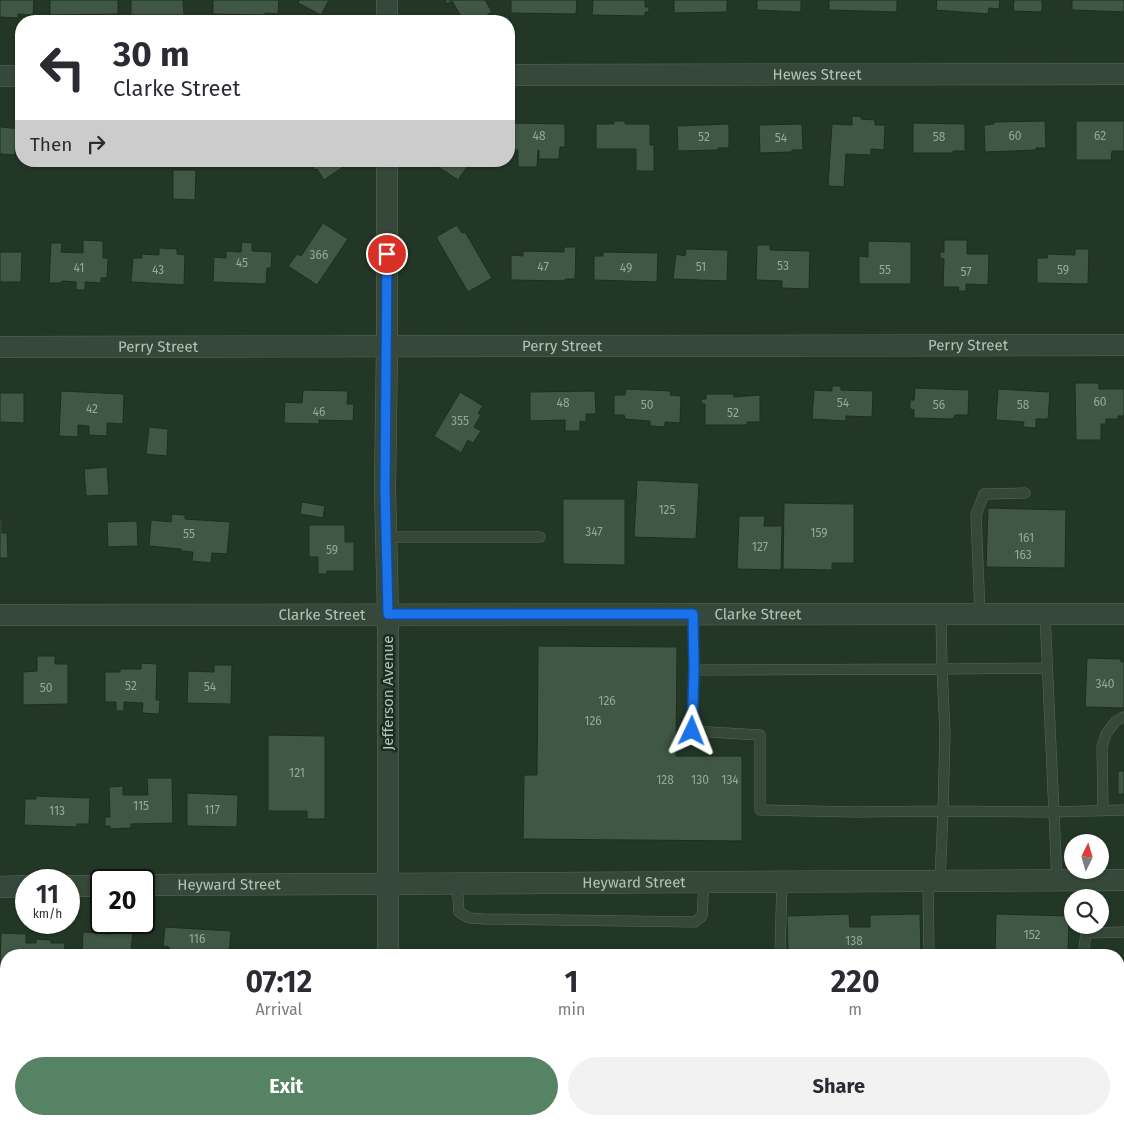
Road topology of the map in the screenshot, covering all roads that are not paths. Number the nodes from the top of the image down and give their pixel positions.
1 (387, 0) edge
2 (387, 15) edge
3 (1124, 74) edge
4 (515, 75) edge
5 (0, 76) edge
6 (15, 76) edge
7 (387, 167) edge
8 (1124, 346) edge
9 (0, 347) edge
10 (387, 347) junction
11 (1025, 493) dead end
12 (386, 536) junction
13 (540, 537) dead end
14 (388, 614) junction
15 (693, 614) junction
16 (941, 614) junction
17 (980, 614) junction
18 (1045, 614) junction
19 (1124, 614) edge
20 (0, 615) edge
21 (1047, 668) junction
22 (942, 669) junction
23 (694, 670) junction
24 (1124, 717) edge
25 (1124, 810) edge
26 (943, 811) junction
27 (1103, 811) junction
28 (1054, 812) junction
29 (1056, 880) junction
30 (1124, 880) edge
31 (934, 881) junction
32 (704, 882) junction
33 (782, 882) junction
34 (388, 883) junction
35 (457, 883) junction
36 (15, 886) edge
37 (155, 886) edge
38 (0, 887) edge
39 (1124, 932) edge
40 (388, 949) edge
41 (780, 949) edge
42 (929, 949) edge
43 (1083, 949) edge

1 - 2 street
3 - 4 street, Hewes Street
5 - 6 street
7 - 10 street, Jefferson Avenue
8 - 10 street, Perry Street
9 - 10 street, Perry Street
10 - 12 street, Jefferson Avenue
11 - 17 lane
12 - 13 lane
12 - 14 street, Jefferson Avenue
14 - 15 street, Clarke Street
14 - 20 street, Clarke Street
14 - 34 street, Jefferson Avenue
15 - 16 street, Clarke Street
15 - 23 lane
16 - 17 street, Clarke Street
16 - 22 lane
17 - 18 street, Clarke Street
18 - 19 street, Clarke Street
18 - 21 lane
21 - 22 lane
21 - 28 lane
22 - 23 lane
22 - 26 lane
23 - 26 lane
24 - 27 lane
25 - 27 lane
26 - 28 lane
26 - 31 lane
27 - 28 lane
28 - 29 lane
29 - 30 street, Heyward Street
29 - 31 street, Heyward Street
31 - 33 street, Heyward Street
31 - 42 lane
32 - 33 street, Heyward Street
32 - 35 street, Heyward Street
32 - 35 lane
33 - 41 lane
34 - 35 street, Heyward Street
34 - 37 street, Heyward Street
34 - 40 street, Jefferson Avenue
36 - 38 street
39 - 43 lane

